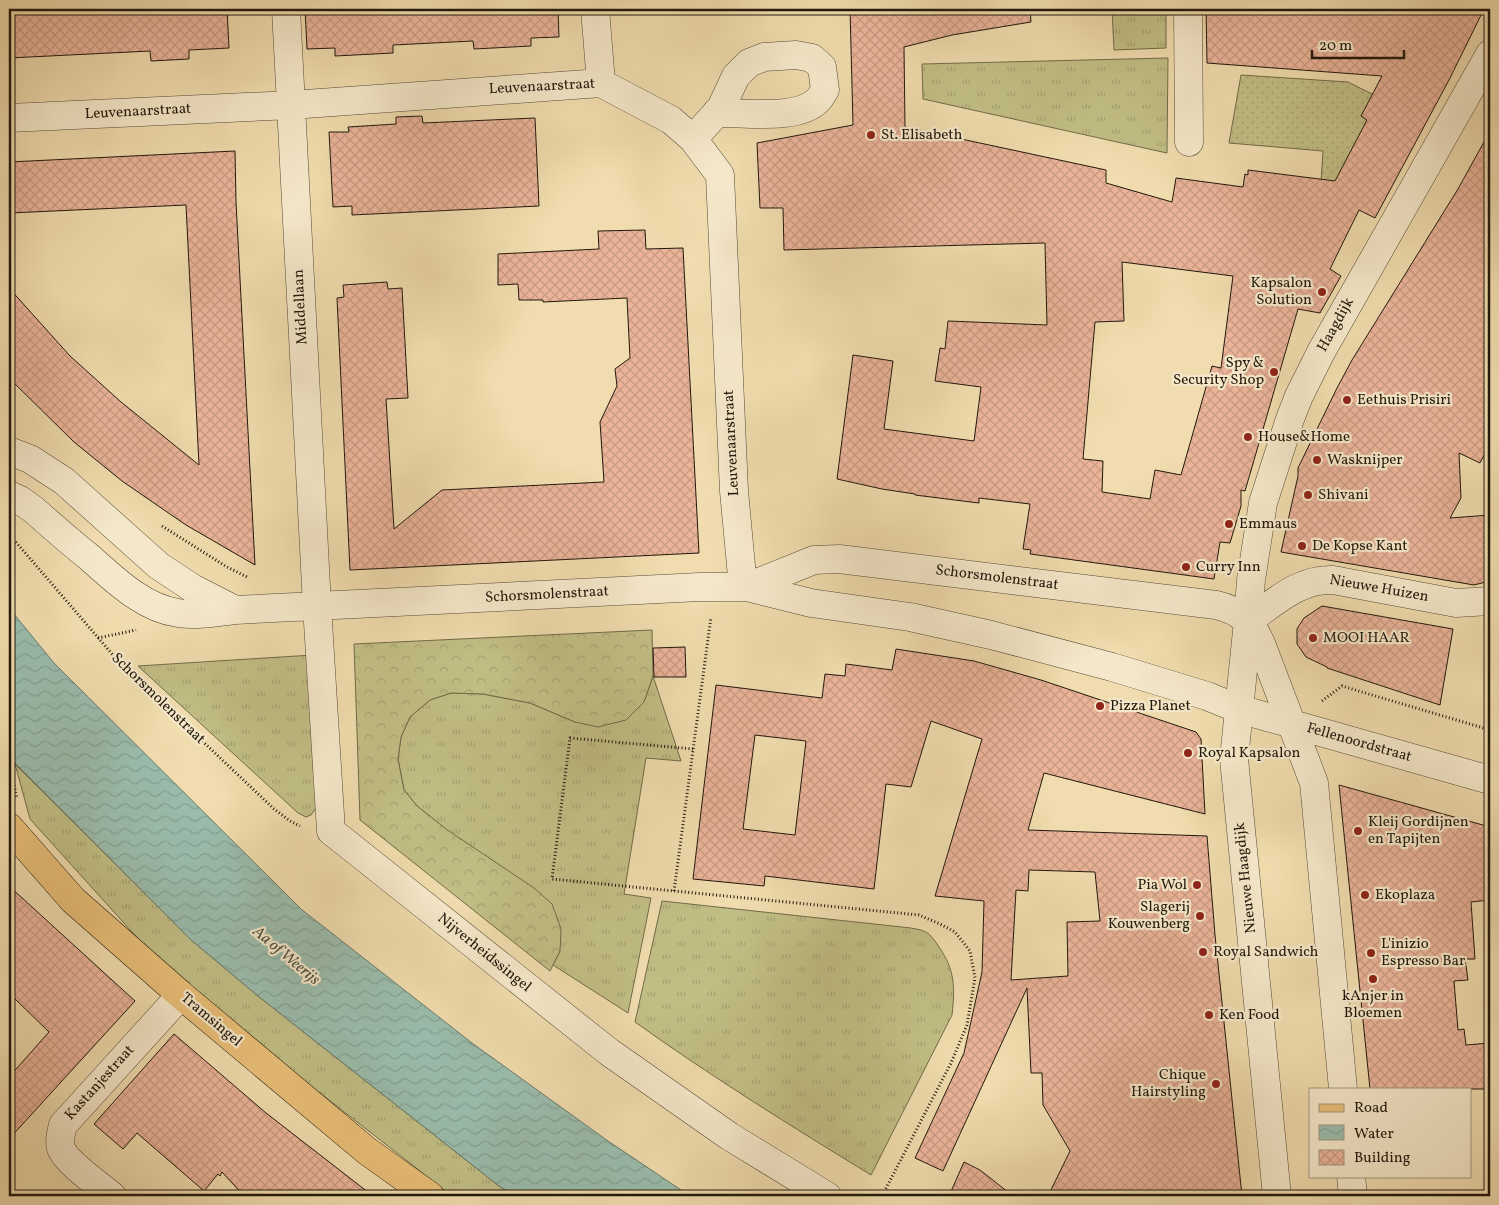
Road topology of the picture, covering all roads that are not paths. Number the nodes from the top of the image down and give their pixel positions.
1 (286, 9) edge
2 (596, 9) edge
3 (1188, 9) edge
4 (1490, 54) edge
5 (601, 82) junction
6 (291, 105) junction
7 (716, 114) dead end
8 (9, 118) edge
9 (693, 139) junction
10 (1189, 142) dead end
11 (9, 451) edge
12 (9, 495) edge
13 (745, 587) junction
14 (1490, 601) edge
15 (317, 606) junction
16 (235, 610) junction
17 (1248, 621) junction
18 (1239, 709) junction
19 (1292, 724) junction
20 (1490, 780) edge
21 (9, 827) edge
22 (181, 995) junction
23 (1343, 1088) edge
24 (1351, 1178) edge
25 (112, 1196) edge
26 (430, 1196) edge
27 (827, 1196) edge
28 (1277, 1196) edge
29 (1353, 1196) edge

1 - 6 street, Middellaan
2 - 5 street
3 - 10 street
4 - 17 street, Haagdijk
5 - 6 street, Leuvenaarstraat
5 - 9 street, Leuvenaarstraat
6 - 8 street, Leuvenaarstraat
6 - 15 street, Middellaan
7 - 9 street
9 - 13 street, Leuvenaarstraat
11 - 16 street
12 - 16 street, Schorsmolenstraat
13 - 15 street, Schorsmolenstraat
13 - 17 street, Schorsmolenstraat
13 - 18 street, Schorsmolenstraat
14 - 17 street, Nieuwe Huizen
15 - 16 street, Schorsmolenstraat
15 - 27 street, Nijverheidssingel
17 - 18 street, Nieuwe Haagdijk
17 - 19 street
18 - 19 street
18 - 28 street, Nieuwe Haagdijk
19 - 20 street, Fellenoordstraat
19 - 23 street
21 - 22 main road, Tramsingel
22 - 25 street, Kastanjestraat
22 - 26 main road, Tramsingel
24 - 29 street

